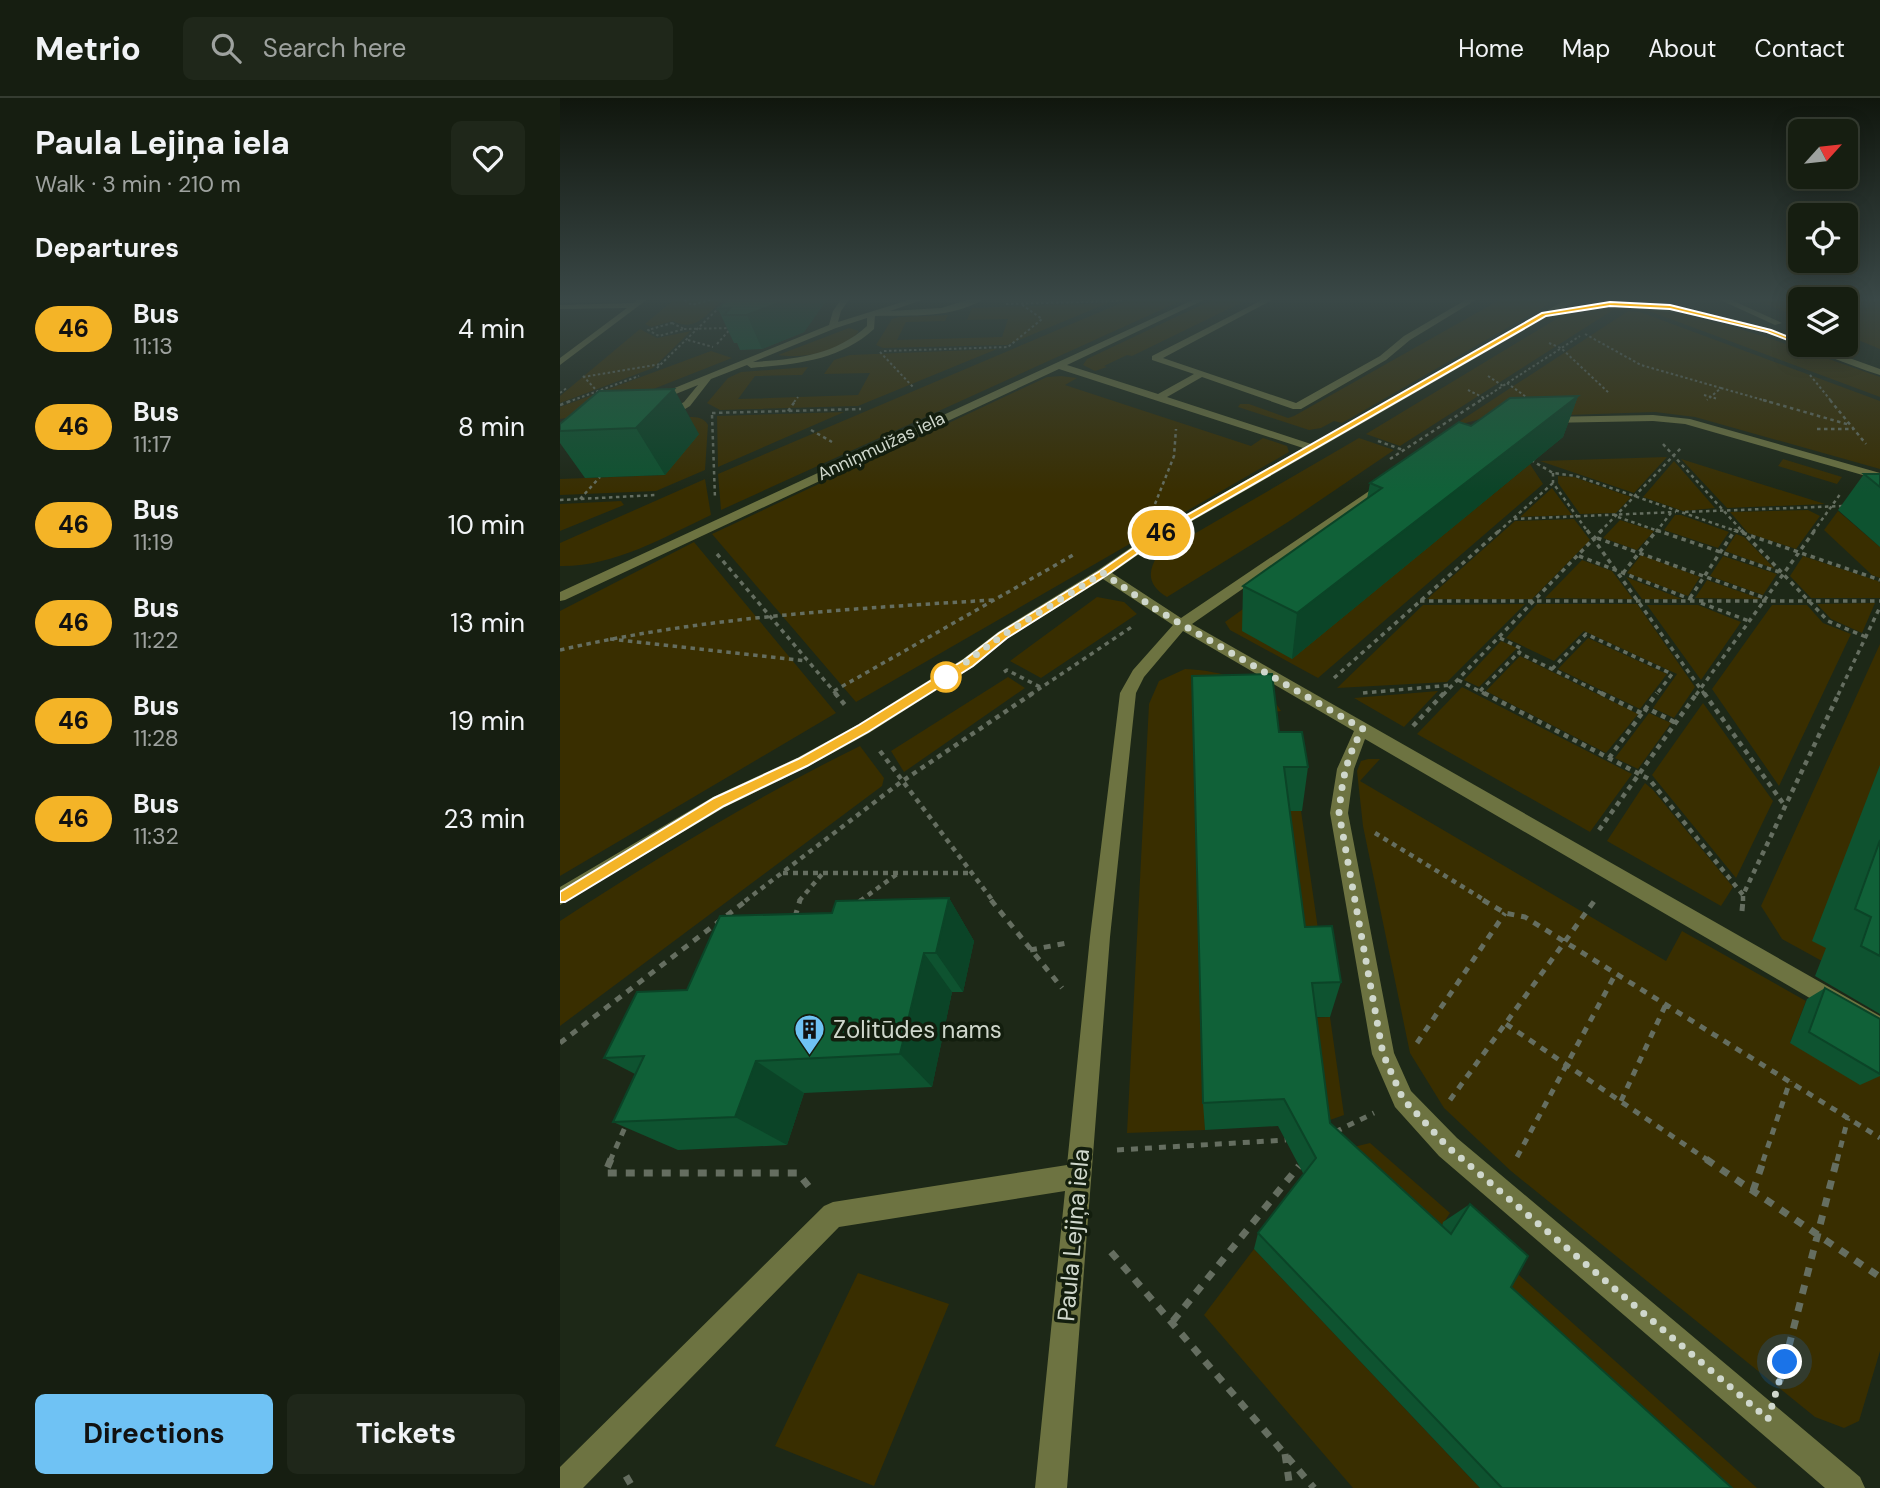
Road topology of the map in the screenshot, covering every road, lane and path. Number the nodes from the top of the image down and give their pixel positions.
1 (568, 363) edge
2 (742, 363) edge
3 (779, 363) edge
4 (891, 363) edge
5 (1062, 363) edge
6 (1170, 363) edge
7 (1374, 363) edge
8 (1462, 363) edge
9 (1538, 363) edge
10 (1577, 363) edge
11 (1637, 363) edge
12 (1861, 363) edge
13 (661, 364) joint
14 (1057, 365) junction
15 (732, 367) junction
16 (1805, 369) dead end
17 (1880, 369) edge
18 (656, 370) dead end
19 (644, 374) dead end
20 (1201, 374) junction
21 (710, 376) junction
22 (581, 377) junction
23 (913, 387) dead end
24 (1721, 387) junction
25 (598, 391) junction
26 (1611, 394) dead end
27 (1704, 395) dead end
28 (798, 397) dead end
29 (1711, 397) junction
30 (1158, 398) junction
31 (1718, 399) dead end
32 (607, 400) edge
33 (649, 401) edge
34 (1703, 403) dead end
35 (687, 404) junction
36 (560, 405) edge
37 (1193, 408) junction
38 (861, 409) dead end
39 (788, 411) junction
40 (712, 413) junction
41 (655, 420) edge
42 (1532, 421) edge
43 (1850, 425) junction
44 (1654, 435) dead end
45 (1372, 439) dead end
46 (1311, 447) junction
47 (1682, 447) dead end
48 (1404, 450) junction
49 (1525, 450) edge
50 (1871, 451) dead end
51 (1673, 455) junction
52 (1520, 457) edge
53 (1532, 461) junction
54 (1380, 466) dead end
55 (1553, 473) junction
56 (1399, 475) edge
57 (600, 477) edge
58 (1880, 477) edge
59 (1553, 483) junction
60 (1846, 486) dead end
61 (656, 495) dead end
62 (1637, 497) junction
63 (580, 499) junction
64 (715, 499) dead end
65 (560, 500) edge
66 (1856, 505) dead end
67 (1832, 506) junction
68 (1722, 510) junction
69 (1682, 512) junction
70 (1672, 513) junction
71 (1577, 516) junction
72 (1618, 516) junction
73 (1513, 519) junction
74 (1658, 530) junction
75 (1735, 530) junction
76 (1745, 534) junction
77 (1155, 537) junction
78 (1596, 539) junction
79 (711, 547) dead end
80 (1720, 552) junction
81 (1798, 552) junction
82 (1639, 553) junction
83 (1579, 556) junction
84 (1616, 570) junction
85 (1103, 573) junction
86 (1623, 573) junction
87 (1783, 574) junction
88 (1704, 576) junction
89 (1880, 580) edge
90 (560, 597) edge
91 (1690, 598) junction
92 (1007, 599) dead end
93 (1764, 599) junction
94 (1420, 601) junction
95 (1535, 601) junction
96 (1638, 601) junction
97 (1697, 601) junction
98 (1809, 601) junction
99 (1880, 601) edge
100 (1880, 607) edge
101 (768, 614) junction
102 (1123, 620) dead end
103 (1749, 621) junction
104 (1182, 624) junction
105 (1866, 637) junction
106 (603, 638) junction
107 (1500, 638) junction
108 (560, 649) edge
109 (1519, 653) junction
110 (808, 661) junction
111 (1552, 669) junction
112 (1331, 680) dead end
113 (1458, 680) junction
114 (1453, 685) junction
115 (1701, 688) junction
116 (1480, 691) junction
117 (1361, 693) dead end
118 (845, 706) dead end
119 (1647, 708) junction
120 (1643, 714) junction
121 (1676, 723) junction
122 (1363, 729) junction
123 (1406, 733) dead end
124 (877, 748) dead end
125 (1609, 758) junction
126 (1639, 774) junction
127 (901, 782) junction
128 (1785, 806) junction
129 (1339, 813) junction
130 (1593, 838) dead end
131 (782, 873) junction
132 (823, 873) junction
133 (898, 873) junction
134 (970, 873) junction
135 (1612, 873) junction
136 (560, 897) edge
137 (854, 905) edge
138 (1505, 913) junction
139 (787, 923) edge
140 (705, 933) junction
141 (712, 940) edge
142 (1566, 943) junction
143 (1616, 973) junction
144 (1665, 1004) junction
145 (1093, 1013) junction
146 (1506, 1024) junction
147 (1880, 1027) edge
148 (560, 1043) edge
149 (1567, 1065) junction
150 (1391, 1076) junction
151 (1790, 1081) junction
152 (1403, 1099) junction
153 (1621, 1101) junction
154 (631, 1112) edge
155 (1848, 1118) junction
156 (1430, 1130) junction
157 (1322, 1138) edge
158 (1880, 1138) edge
159 (1286, 1140) edge
160 (1080, 1164) junction
161 (1299, 1166) edge
162 (1753, 1191) junction
163 (1501, 1192) junction
164 (833, 1215) junction
165 (1818, 1235) junction
166 (1111, 1252) dead end
167 (1880, 1277) edge
168 (1173, 1321) junction
169 (1768, 1419) junction
170 (1284, 1452) junction
171 (561, 1488) edge
172 (1051, 1488) edge
173 (1290, 1488) edge
174 (1314, 1488) edge
175 (1850, 1488) edge

1 - 22 path
2 - 15 street
3 - 15 street
4 - 23 path
5 - 14 street, Anniņmuižas iela
6 - 20 street
7 - 20 street
8 - 46 street
9 - 48 path
10 - 26 path
11 - 24 path
12 - 17 street
13 - 18 path
13 - 22 path
14 - 30 street
14 - 90 street, Anniņmuižas iela
15 - 21 street
16 - 43 path
19 - 25 path
20 - 30 street
21 - 33 street
21 - 35 street
22 - 25 path
24 - 29 path
24 - 43 path
25 - 32 path
25 - 36 path
27 - 29 path
28 - 39 path
29 - 31 path
29 - 34 path
30 - 37 street
35 - 40 path
35 - 41 street
37 - 46 street
37 - 77 path
38 - 39 path
39 - 40 path
40 - 64 path
42 - 58 street
43 - 50 path
44 - 51 path
45 - 48 path
46 - 77 street
47 - 51 path
48 - 54 path
49 - 53 path
51 - 62 path
51 - 68 path
52 - 53 path
53 - 55 path
55 - 59 path
55 - 62 path
56 - 104 street, Paula Lejiņa iela
57 - 63 path
59 - 71 path
59 - 73 path
60 - 67 path
61 - 63 path
62 - 69 path
62 - 72 path
63 - 65 path
66 - 67 path
67 - 68 path
67 - 81 path
68 - 69 path
68 - 76 path
69 - 70 path
69 - 75 path
70 - 72 path
70 - 74 path
71 - 72 path
71 - 73 path
71 - 78 path
72 - 74 path
72 - 78 path
73 - 94 path
74 - 80 path
74 - 82 path
75 - 76 path
75 - 80 path
76 - 81 path
76 - 87 path
77 - 85 street
78 - 82 path
78 - 83 path
78 - 84 path
79 - 101 path
80 - 87 path
80 - 88 path
81 - 87 path
81 - 89 path
82 - 86 path
82 - 88 path
83 - 84 path
83 - 95 path
84 - 86 path
84 - 96 path
85 - 104 street
85 - 136 street
86 - 91 path
87 - 93 path
87 - 98 path
88 - 91 path
88 - 93 path
91 - 97 path
92 - 101 path
93 - 97 path
93 - 98 path
93 - 103 path
94 - 95 path
94 - 112 path
95 - 96 path
95 - 107 path
96 - 97 path
96 - 115 path
97 - 103 path
98 - 99 path
98 - 105 path
100 - 105 path
101 - 106 path
101 - 110 path
102 - 127 path
103 - 115 path
104 - 122 street
104 - 145 street, Paula Lejiņa iela
105 - 128 path
106 - 108 path
106 - 110 path
107 - 109 path
107 - 113 path
109 - 111 path
109 - 116 path
110 - 118 path
111 - 119 path
111 - 120 path
113 - 114 path
113 - 116 path
114 - 117 path
114 - 123 path
115 - 121 path
115 - 128 path
116 - 125 path
119 - 120 path
119 - 121 path
120 - 125 path
121 - 126 path
122 - 129 street
122 - 135 street
124 - 127 path
125 - 126 path
126 - 128 path
126 - 130 path
127 - 131 path
127 - 134 path
129 - 138 path
129 - 150 street
131 - 132 path
131 - 140 path
132 - 133 path
132 - 139 path
133 - 134 path
133 - 137 path
134 - 145 path
135 - 142 path
135 - 147 street
138 - 142 path
138 - 150 path
140 - 141 path
140 - 148 path
142 - 143 path
142 - 146 path
143 - 144 path
143 - 149 path
144 - 151 path
144 - 153 path
145 - 160 street, Paula Lejiņa iela
146 - 149 path
146 - 156 path
149 - 153 path
149 - 163 path
150 - 152 street
151 - 155 path
151 - 162 path
152 - 156 street
152 - 157 path
153 - 162 path
154 - 164 path
155 - 158 path
155 - 165 path
156 - 163 street
159 - 160 path
160 - 164 street
160 - 172 street, Paula Lejiņa iela
161 - 168 path
162 - 165 path
163 - 169 street
164 - 171 street
165 - 167 path
165 - 169 path
166 - 168 path
168 - 170 path
169 - 175 street
170 - 173 path
170 - 174 path

